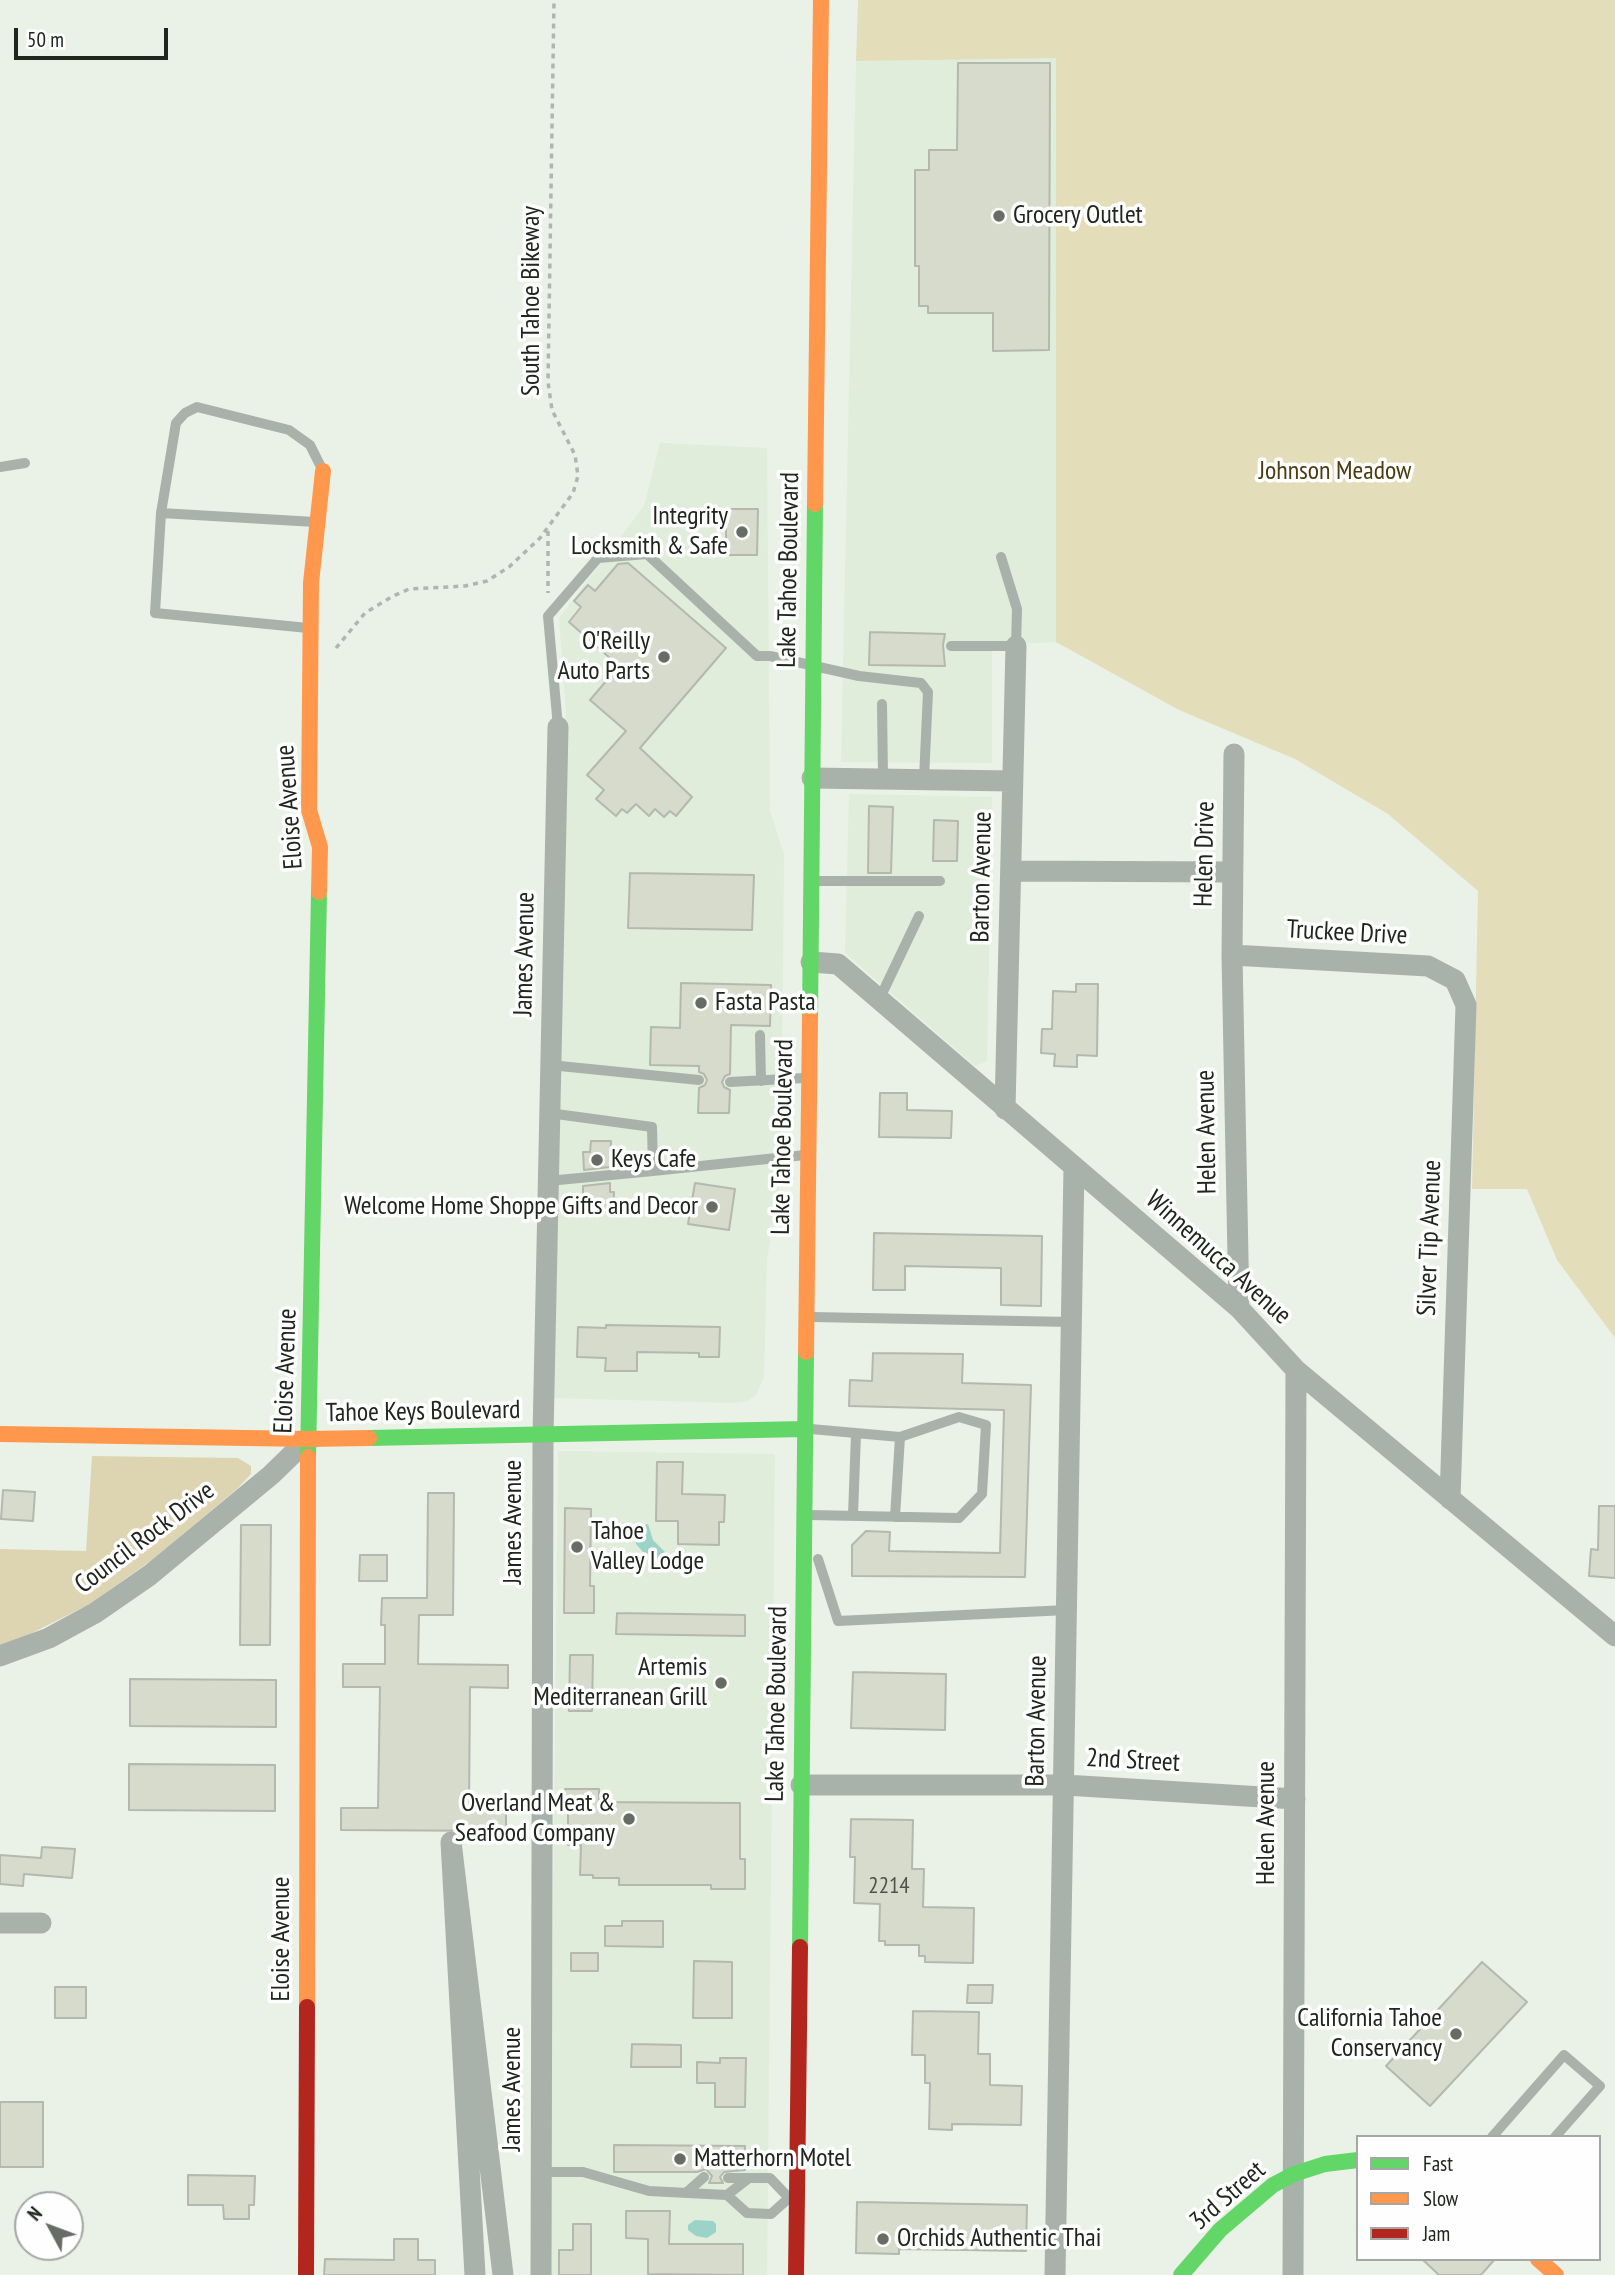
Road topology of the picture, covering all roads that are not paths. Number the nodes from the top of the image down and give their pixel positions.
1 (821, 0) edge
2 (25, 463) dead end
3 (0, 467) edge
4 (323, 471) joint
5 (161, 513) junction
6 (318, 522) junction
7 (1001, 556) dead end
8 (310, 628) junction
9 (951, 646) dead end
10 (1016, 646) junction
11 (812, 666) junction
12 (882, 704) dead end
13 (558, 727) joint
14 (1234, 754) dead end
15 (812, 778) junction
16 (883, 778) junction
17 (925, 779) junction
18 (1012, 781) junction
19 (1011, 871) junction
20 (1232, 872) junction
21 (811, 880) junction
22 (940, 881) dead end
23 (919, 916) dead end
24 (1232, 955) junction
25 (811, 962) junction
26 (1455, 980) joint
27 (879, 1000) junction
28 (760, 1035) dead end
29 (550, 1065) junction
30 (808, 1078) junction
31 (699, 1080) dead end
32 (761, 1081) junction
33 (730, 1082) dead end
34 (1005, 1109) junction
35 (549, 1113) junction
36 (807, 1155) junction
37 (1074, 1167) junction
38 (653, 1171) junction
39 (548, 1181) junction
40 (1239, 1308) junction
41 (806, 1317) junction
42 (1071, 1322) junction
43 (1296, 1370) junction
44 (804, 1429) junction
45 (0, 1433) edge
46 (856, 1434) junction
47 (542, 1435) junction
48 (900, 1437) junction
49 (307, 1439) junction
50 (1450, 1499) junction
51 (804, 1514) junction
52 (853, 1515) junction
53 (895, 1517) junction
54 (1067, 1609) junction
55 (1615, 1636) edge
56 (0, 1656) edge
57 (801, 1785) junction
58 (1065, 1786) junction
59 (1295, 1799) junction
60 (0, 1923) edge
61 (41, 1923) dead end
62 (1494, 2135) edge
63 (1557, 2135) edge
64 (1356, 2160) edge
65 (541, 2172) junction
66 (1294, 2174) junction
67 (705, 2177) dead end
68 (728, 2178) dead end
69 (749, 2178) junction
70 (686, 2193) junction
71 (727, 2195) junction
72 (793, 2197) junction
73 (1540, 2261) edge
74 (306, 2275) edge
75 (475, 2275) edge
76 (505, 2275) edge
77 (541, 2275) edge
78 (796, 2275) edge
79 (1055, 2275) edge
80 (1181, 2275) edge
81 (1293, 2275) edge
82 (1556, 2275) edge

1 - 11 main road, Lake Tahoe Boulevard
2 - 3 lane
4 - 5 lane
4 - 6 main road, Eloise Avenue
5 - 6 lane
5 - 8 lane
6 - 8 main road, Eloise Avenue
7 - 10 lane
8 - 49 main road, Eloise Avenue
9 - 10 lane
10 - 18 street, Barton Avenue
11 - 13 lane
11 - 15 main road, Lake Tahoe Boulevard
11 - 17 lane
12 - 16 lane
13 - 29 street, James Avenue
14 - 20 street, Helen Drive
15 - 16 street
15 - 21 main road, Lake Tahoe Boulevard
16 - 17 street
17 - 18 street
18 - 19 street, Barton Avenue
19 - 20 street
19 - 34 street, Barton Avenue
20 - 24 street, Helen Drive
21 - 22 lane
21 - 25 main road, Lake Tahoe Boulevard
23 - 27 lane
24 - 26 street, Truckee Drive
24 - 40 street, Helen Avenue
25 - 27 street, Winnemucca Avenue
25 - 30 main road, Lake Tahoe Boulevard
26 - 50 street, Silver Tip Avenue
27 - 34 street, Winnemucca Avenue
28 - 32 lane
29 - 31 lane
29 - 35 street, James Avenue
30 - 32 lane
30 - 36 main road, Lake Tahoe Boulevard
32 - 33 lane
34 - 37 street, Winnemucca Avenue
35 - 38 lane
35 - 39 street, James Avenue
36 - 38 lane
36 - 41 main road, Lake Tahoe Boulevard
37 - 40 street, Winnemucca Avenue
37 - 42 street, Barton Avenue
38 - 39 lane
39 - 47 street, James Avenue
40 - 43 street, Winnemucca Avenue
41 - 42 lane
41 - 44 main road, Lake Tahoe Boulevard
42 - 54 street, Barton Avenue
43 - 50 street, Winnemucca Avenue
43 - 59 street, Helen Avenue
44 - 46 lane
44 - 47 main road, Tahoe Keys Boulevard
44 - 51 main road, Lake Tahoe Boulevard
45 - 49 main road, Tahoe Keys Boulevard
46 - 48 lane
46 - 52 lane
47 - 49 main road, Tahoe Keys Boulevard
47 - 65 street, James Avenue
48 - 53 lane
48 - 53 lane
49 - 56 street, Council Rock Drive
49 - 74 main road, Eloise Avenue
50 - 55 street, Winnemucca Avenue
51 - 52 lane
51 - 54 lane
51 - 57 main road, Lake Tahoe Boulevard
52 - 53 lane
54 - 58 street, Barton Avenue
57 - 58 street, 2nd Street
57 - 72 main road, Lake Tahoe Boulevard
58 - 59 street, 2nd Street
58 - 79 street, Barton Avenue
59 - 66 street, Helen Avenue
60 - 61 street
62 - 63 lane
64 - 66 main road, 3rd Street
65 - 70 lane
65 - 77 street, James Avenue
66 - 80 main road, 3rd Street
66 - 81 street, Helen Avenue
67 - 70 lane
68 - 69 lane
69 - 71 lane
69 - 72 lane
70 - 71 lane
71 - 72 lane
72 - 78 main road, Lake Tahoe Boulevard
73 - 82 main road
75 - 76 street, James Avenue

